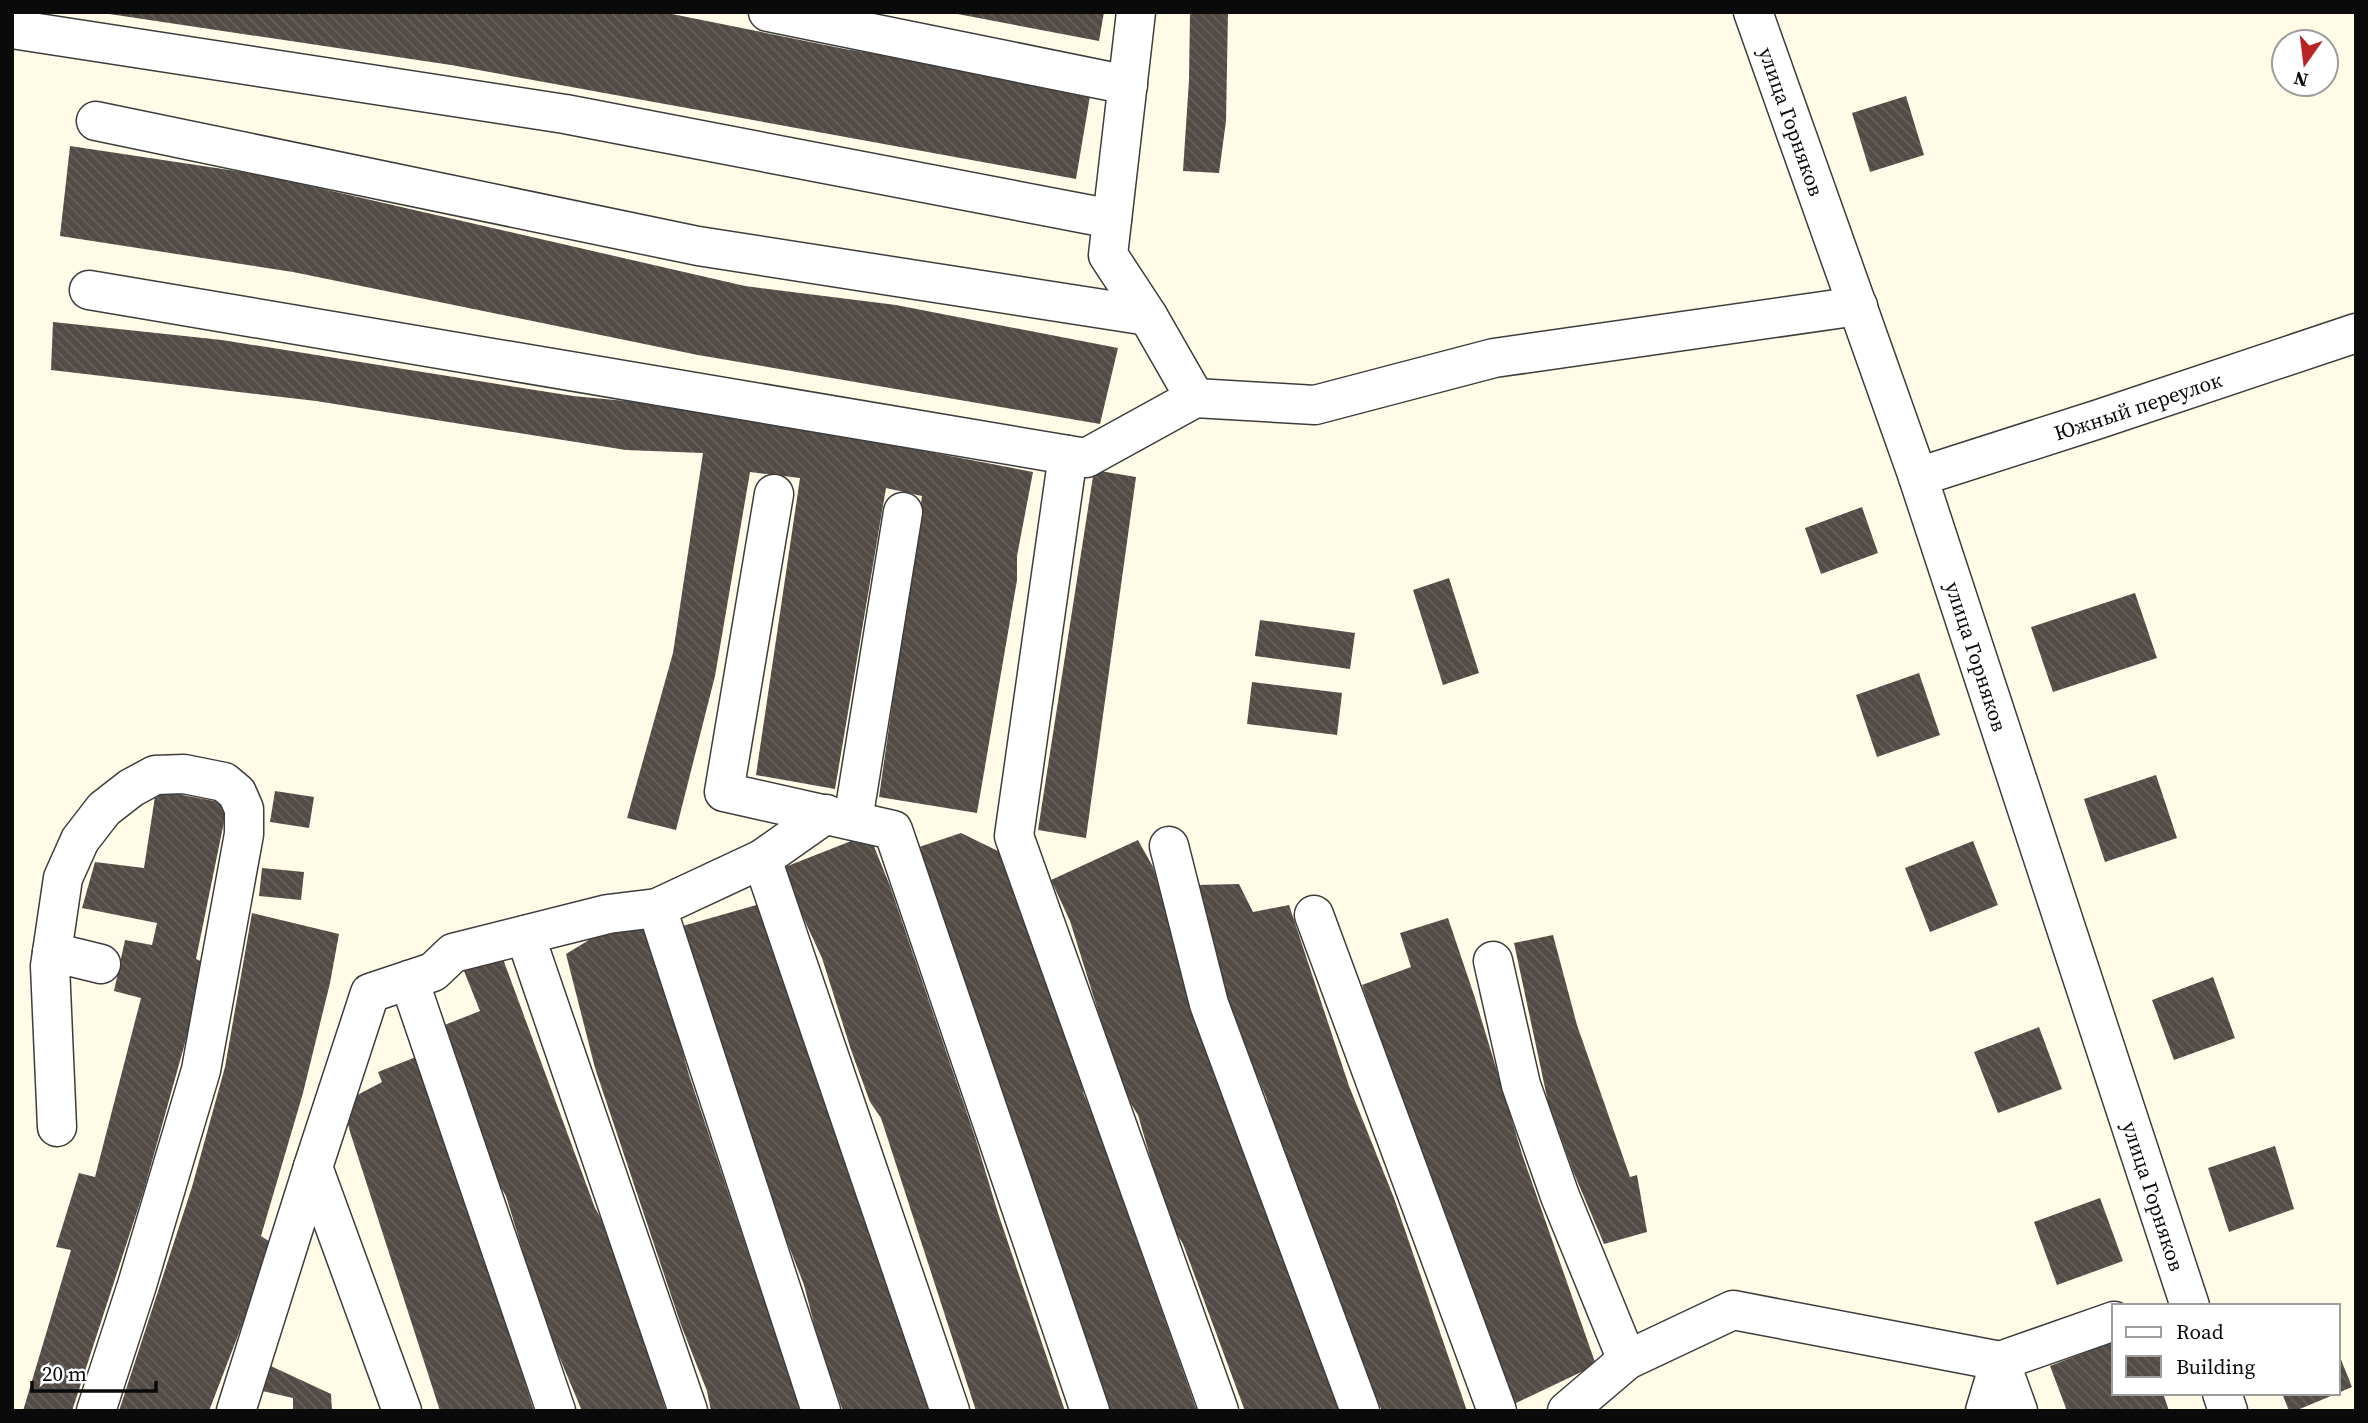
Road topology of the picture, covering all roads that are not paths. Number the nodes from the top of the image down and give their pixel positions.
1 (768, 12) edge
2 (1136, 12) edge
3 (1754, 12) edge
4 (12, 29) edge
5 (1128, 85) junction
6 (96, 121) dead end
7 (1112, 219) junction
8 (89, 290) dead end
9 (1857, 306) junction
10 (1149, 316) junction
11 (2352, 345) edge
12 (1195, 398) junction
13 (1068, 456) junction
14 (1918, 477) junction
15 (774, 494) dead end
16 (903, 512) dead end
17 (839, 817) junction
18 (1169, 846) dead end
19 (762, 859) junction
20 (657, 908) junction
21 (1314, 915) dead end
22 (525, 935) junction
23 (52, 952) junction
24 (1493, 961) dead end
25 (102, 964) dead end
26 (409, 980) junction
27 (57, 1128) dead end
28 (313, 1167) junction
29 (2179, 1302) edge
30 (2112, 1322) edge
31 (1627, 1360) junction
32 (2000, 1361) junction
33 (96, 1411) edge
34 (236, 1411) edge
35 (402, 1411) edge
36 (556, 1411) edge
37 (688, 1411) edge
38 (821, 1411) edge
39 (950, 1411) edge
40 (1090, 1411) edge
41 (1219, 1411) edge
42 (1360, 1411) edge
43 (1497, 1411) edge
44 (1567, 1411) edge
45 (1985, 1411) edge
46 (2018, 1411) edge

1 - 5 street
2 - 5 street
3 - 9 street, улица Горняков
4 - 7 street
5 - 7 street
6 - 10 street
7 - 10 street
8 - 13 street
9 - 12 street
9 - 14 street, улица Горняков
10 - 12 street
11 - 14 street, Южный переулок
12 - 13 street
13 - 41 street
14 - 29 street, улица Горняков
15 - 17 street
16 - 17 street
17 - 19 street
17 - 40 street
18 - 42 street
19 - 20 street
19 - 39 street
20 - 22 street
20 - 38 street
21 - 43 street
22 - 26 street
22 - 37 street
23 - 25 street
23 - 27 street
23 - 33 street
24 - 31 street
26 - 28 street
26 - 36 street
28 - 34 street
28 - 35 street
30 - 32 street
31 - 32 street
31 - 44 street
32 - 45 street
32 - 46 street

